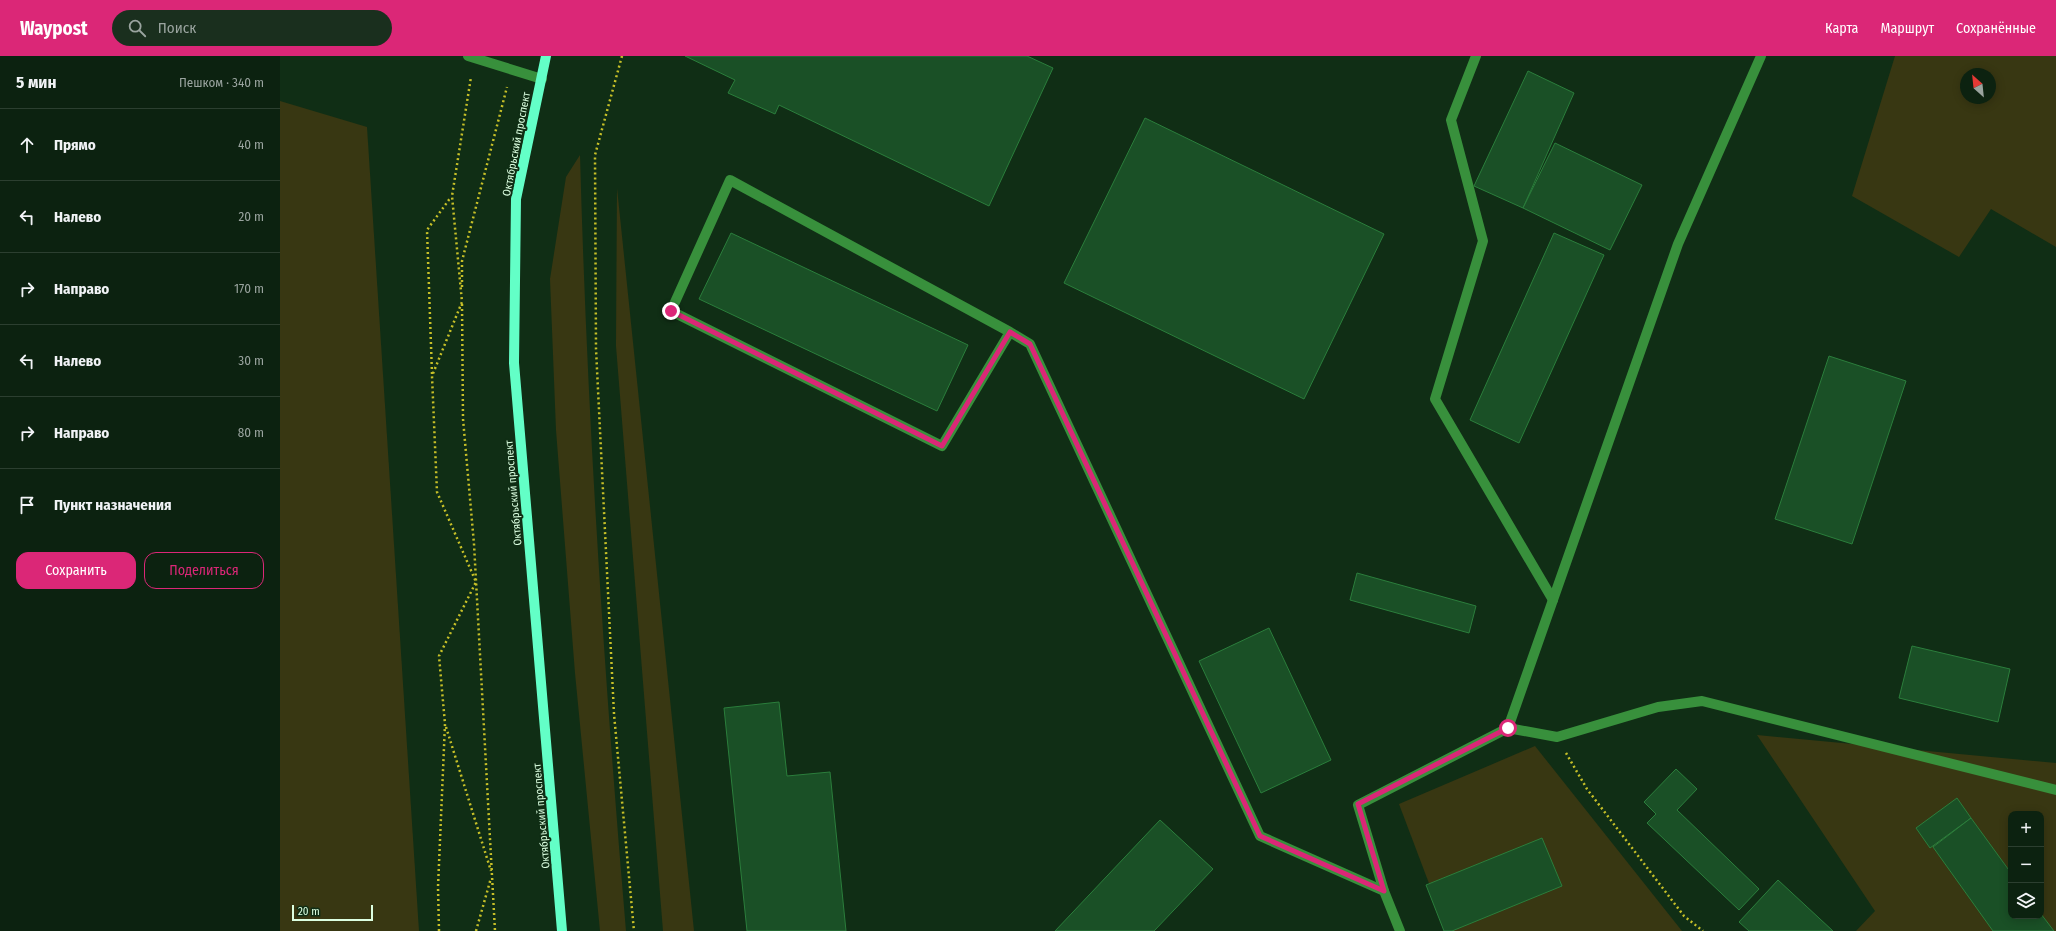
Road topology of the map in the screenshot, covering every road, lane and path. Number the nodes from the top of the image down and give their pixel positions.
1 (546, 56) edge
2 (622, 56) edge
3 (1476, 56) edge
4 (1761, 56) edge
5 (471, 57) edge
6 (512, 70) junction
7 (542, 79) junction
8 (452, 196) junction
9 (462, 302) junction
10 (1010, 332) junction
11 (432, 376) junction
12 (476, 582) junction
13 (1553, 600) junction
14 (445, 724) junction
15 (1508, 728) junction
16 (1557, 737) junction
17 (2056, 790) edge
18 (492, 876) junction
19 (1384, 891) junction
20 (439, 931) edge
21 (476, 931) edge
22 (495, 931) edge
23 (562, 931) edge
24 (634, 931) edge
25 (1400, 931) edge
26 (1703, 931) edge

1 - 7 main road, Октябрьский проспект
2 - 24 path
3 - 13 street
4 - 13 street
5 - 6 street
5 - 8 path
6 - 7 street
6 - 9 path
7 - 23 main road, Октябрьский проспект
8 - 9 path
8 - 11 path
9 - 11 path
9 - 12 path
10 - 10 street
10 - 19 street
11 - 12 path
12 - 14 path
12 - 18 path
13 - 15 street
14 - 18 path
14 - 20 path
15 - 16 street
15 - 19 street
16 - 17 street
16 - 26 path
18 - 21 path
18 - 22 path
19 - 25 street

